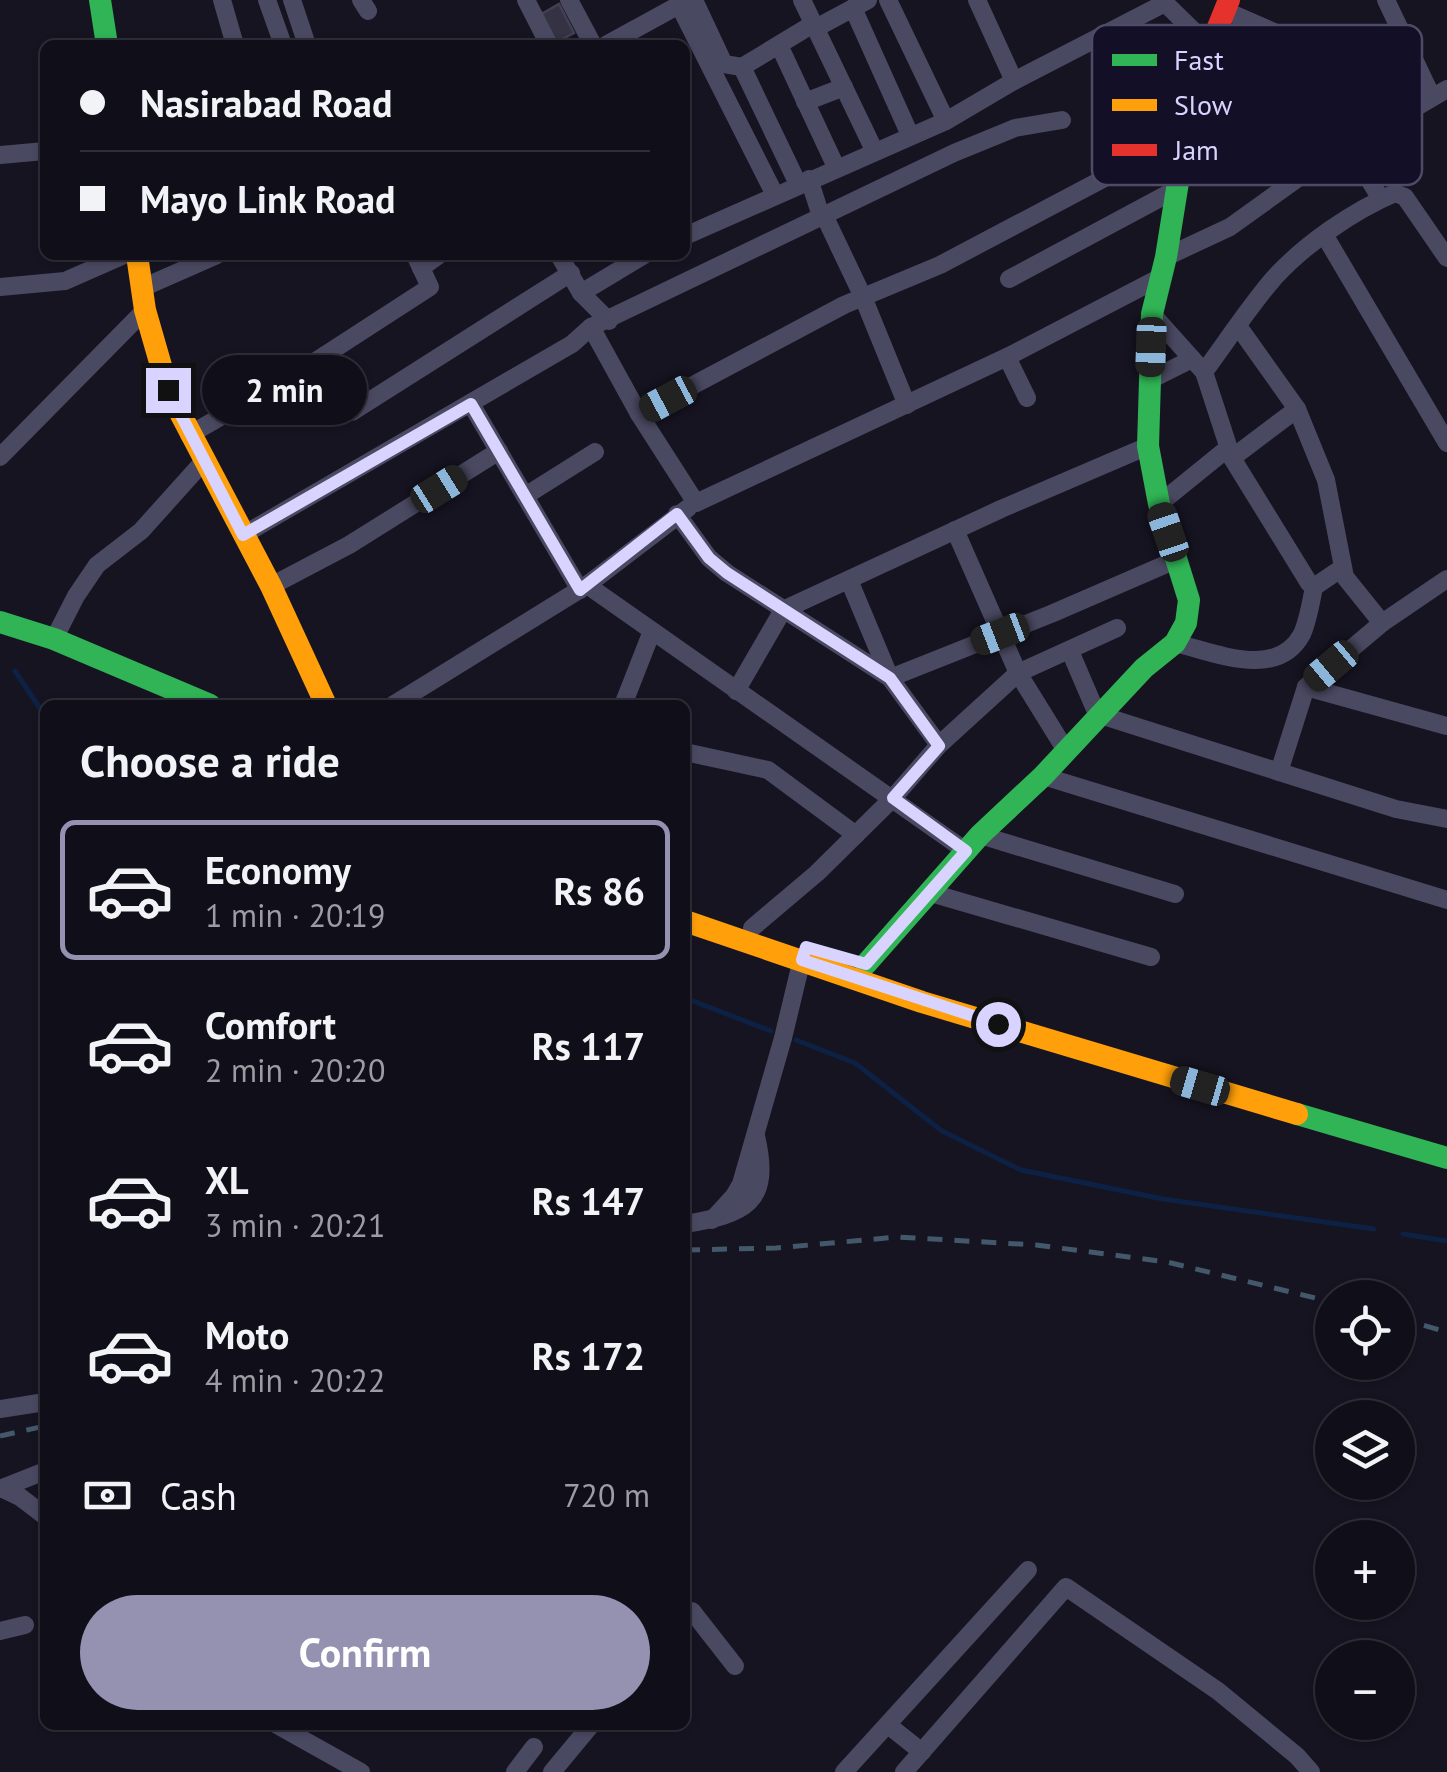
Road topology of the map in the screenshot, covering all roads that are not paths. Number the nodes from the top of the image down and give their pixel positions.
1 (100, 0) edge
2 (222, 0) edge
3 (267, 0) edge
4 (292, 0) edge
5 (526, 0) edge
6 (569, 0) edge
7 (647, 0) edge
8 (802, 0) edge
9 (888, 0) edge
10 (977, 0) edge
11 (1386, 0) edge
12 (687, 2) edge
13 (1165, 2) edge
14 (851, 5) edge
15 (1228, 6) edge
16 (657, 17) junction
17 (1121, 25) edge
18 (1188, 25) edge
19 (1262, 25) edge
20 (1400, 25) edge
21 (815, 26) junction
22 (106, 40) edge
23 (234, 40) edge
24 (281, 40) edge
25 (305, 40) edge
26 (547, 40) edge
27 (590, 40) edge
28 (615, 40) edge
29 (1092, 40) edge
30 (778, 45) junction
31 (1422, 63) edge
32 (742, 66) junction
33 (1014, 81) junction
34 (844, 87) junction
35 (1439, 93) edge
36 (806, 102) junction
37 (946, 120) junction
38 (1062, 120) dead end
39 (910, 135) junction
40 (874, 150) junction
41 (40, 151) edge
42 (0, 155) edge
43 (836, 167) junction
44 (804, 182) junction
45 (1092, 185) edge
46 (1176, 185) edge
47 (1288, 185) edge
48 (1372, 185) edge
49 (1175, 190) junction
50 (775, 195) junction
51 (1381, 199) junction
52 (822, 215) junction
53 (690, 234) edge
54 (1326, 236) junction
55 (1447, 258) edge
56 (113, 260) edge
57 (138, 260) edge
58 (209, 260) edge
59 (562, 260) edge
60 (632, 260) edge
61 (418, 261) edge
62 (1162, 267) junction
63 (572, 274) junction
64 (1009, 279) dead end
65 (0, 287) edge
66 (581, 293) junction
67 (864, 297) junction
68 (143, 299) junction
69 (1152, 314) junction
70 (600, 324) junction
71 (1238, 326) junction
72 (1007, 357) junction
73 (1198, 366) junction
74 (1150, 380) junction
75 (1027, 398) dead end
76 (471, 404) junction
77 (906, 406) junction
78 (1297, 409) junction
79 (352, 412) dead end
80 (639, 414) junction
81 (189, 434) junction
82 (1447, 443) edge
83 (1148, 446) junction
84 (499, 451) junction
85 (594, 452) dead end
86 (1230, 453) junction
87 (0, 457) edge
88 (203, 462) junction
89 (525, 496) junction
90 (696, 503) junction
91 (1159, 504) junction
92 (677, 514) junction
93 (955, 530) junction
94 (243, 535) junction
95 (1178, 559) junction
96 (1342, 568) junction
97 (1447, 579) edge
98 (850, 580) junction
99 (271, 586) junction
100 (583, 587) junction
101 (1314, 587) junction
102 (784, 610) junction
103 (0, 622) edge
104 (1382, 623) junction
105 (1117, 628) dead end
106 (652, 631) junction
107 (1000, 634) junction
108 (0, 636) edge
109 (54, 639) junction
110 (1176, 643) junction
111 (1070, 651) junction
112 (1018, 673) junction
113 (890, 678) junction
114 (1306, 687) junction
115 (736, 691) junction
116 (160, 700) edge
117 (198, 700) edge
118 (324, 700) edge
119 (402, 700) edge
120 (626, 700) edge
121 (1097, 714) junction
122 (1447, 726) edge
123 (939, 746) junction
124 (1065, 748) junction
125 (690, 753) edge
126 (1279, 772) junction
127 (1043, 776) junction
128 (893, 798) junction
129 (1447, 819) edge
130 (856, 834) junction
131 (973, 843) junction
132 (931, 893) junction
133 (1175, 894) dead end
134 (1447, 900) edge
135 (690, 907) edge
136 (690, 922) edge
137 (752, 928) junction
138 (804, 953) junction
139 (1151, 957) dead end
140 (866, 964) junction
141 (1409, 1123) dead end
142 (1447, 1158) edge
143 (690, 1223) edge
144 (40, 1403) edge
145 (0, 1409) edge
146 (40, 1474) edge
147 (1, 1489) edge
148 (40, 1512) edge
149 (1028, 1570) dead end
150 (690, 1612) edge
151 (25, 1625) dead end
152 (0, 1630) edge
153 (734, 1666) dead end
154 (888, 1725) junction
155 (287, 1730) edge
156 (587, 1730) edge
157 (534, 1747) dead end
158 (922, 1752) junction
159 (361, 1772) edge
160 (515, 1772) edge
161 (552, 1772) edge
162 (844, 1772) edge
163 (904, 1772) edge
164 (1310, 1772) edge

1 - 22 main road
2 - 23 street
3 - 24 street
4 - 25 street
5 - 26 street
6 - 27 street
7 - 16 street
8 - 21 street
9 - 37 street
10 - 33 street
11 - 20 street
12 - 16 street
12 - 32 street
12 - 50 street
13 - 17 street
13 - 18 street
14 - 21 street
14 - 39 street
15 - 19 street
16 - 28 street
21 - 30 street
21 - 34 street
29 - 33 street
30 - 32 street
30 - 36 street
31 - 35 street
32 - 44 street
33 - 37 street
34 - 36 street
34 - 40 street
36 - 43 street
37 - 39 street
38 - 52 street
39 - 40 street
40 - 43 street
41 - 42 street
43 - 44 street
44 - 50 street
44 - 52 street
45 - 67 street
46 - 49 main road
47 - 62 street
48 - 51 street
49 - 62 main road
49 - 64 street
50 - 53 street
51 - 54 street
51 - 55 street
52 - 67 street
52 - 70 street
54 - 71 street
54 - 82 street
56 - 65 street
57 - 68 main road
58 - 68 street
59 - 63 street
60 - 66 street
61 - 81 street
62 - 69 main road
62 - 72 street
63 - 66 street
63 - 79 street
66 - 70 street
67 - 77 street
67 - 80 street
68 - 81 main road
68 - 87 street
69 - 73 street
69 - 74 main road
70 - 76 street
70 - 80 street
71 - 73 street
71 - 78 street
72 - 75 street
72 - 77 street
73 - 74 street
73 - 86 street
74 - 83 main road
76 - 84 street
76 - 94 street
77 - 90 street
78 - 86 street
78 - 96 street
80 - 90 street
81 - 88 main road
83 - 91 main road
83 - 93 street
84 - 89 street
84 - 99 street
85 - 89 street
86 - 91 street
86 - 101 street
88 - 94 main road
88 - 109 street
89 - 100 street
90 - 92 street
91 - 95 main road
92 - 100 street
92 - 102 street
93 - 98 street
93 - 107 street
94 - 99 main road
95 - 107 street
95 - 110 main road
96 - 101 street
96 - 104 street
97 - 104 street
98 - 102 street
98 - 113 street
99 - 118 main road
100 - 106 street
100 - 119 street
101 - 110 street
102 - 113 street
102 - 115 street
103 - 109 main road
104 - 114 street
105 - 111 street
106 - 115 street
106 - 120 street
107 - 112 street
107 - 113 street
108 - 116 main road
109 - 117 main road
110 - 121 main road
111 - 112 street
111 - 121 street
112 - 123 street
112 - 124 street
113 - 123 street
114 - 122 street
114 - 126 street
115 - 128 street
121 - 124 main road
121 - 126 street
123 - 128 street
124 - 127 main road
125 - 130 street
126 - 129 street
127 - 131 main road
127 - 134 street
128 - 130 street
128 - 131 street
130 - 137 street
131 - 132 main road
131 - 133 street
132 - 139 street
132 - 140 main road
135 - 137 main road
136 - 138 main road
137 - 138 main road
138 - 140 main road
138 - 142 main road
138 - 143 street
140 - 141 main road
144 - 145 street
146 - 147 street
147 - 148 street
149 - 154 street
150 - 153 street
151 - 152 street
154 - 158 street
154 - 162 street
155 - 159 street
156 - 161 street
157 - 160 street
158 - 163 street
158 - 164 street

